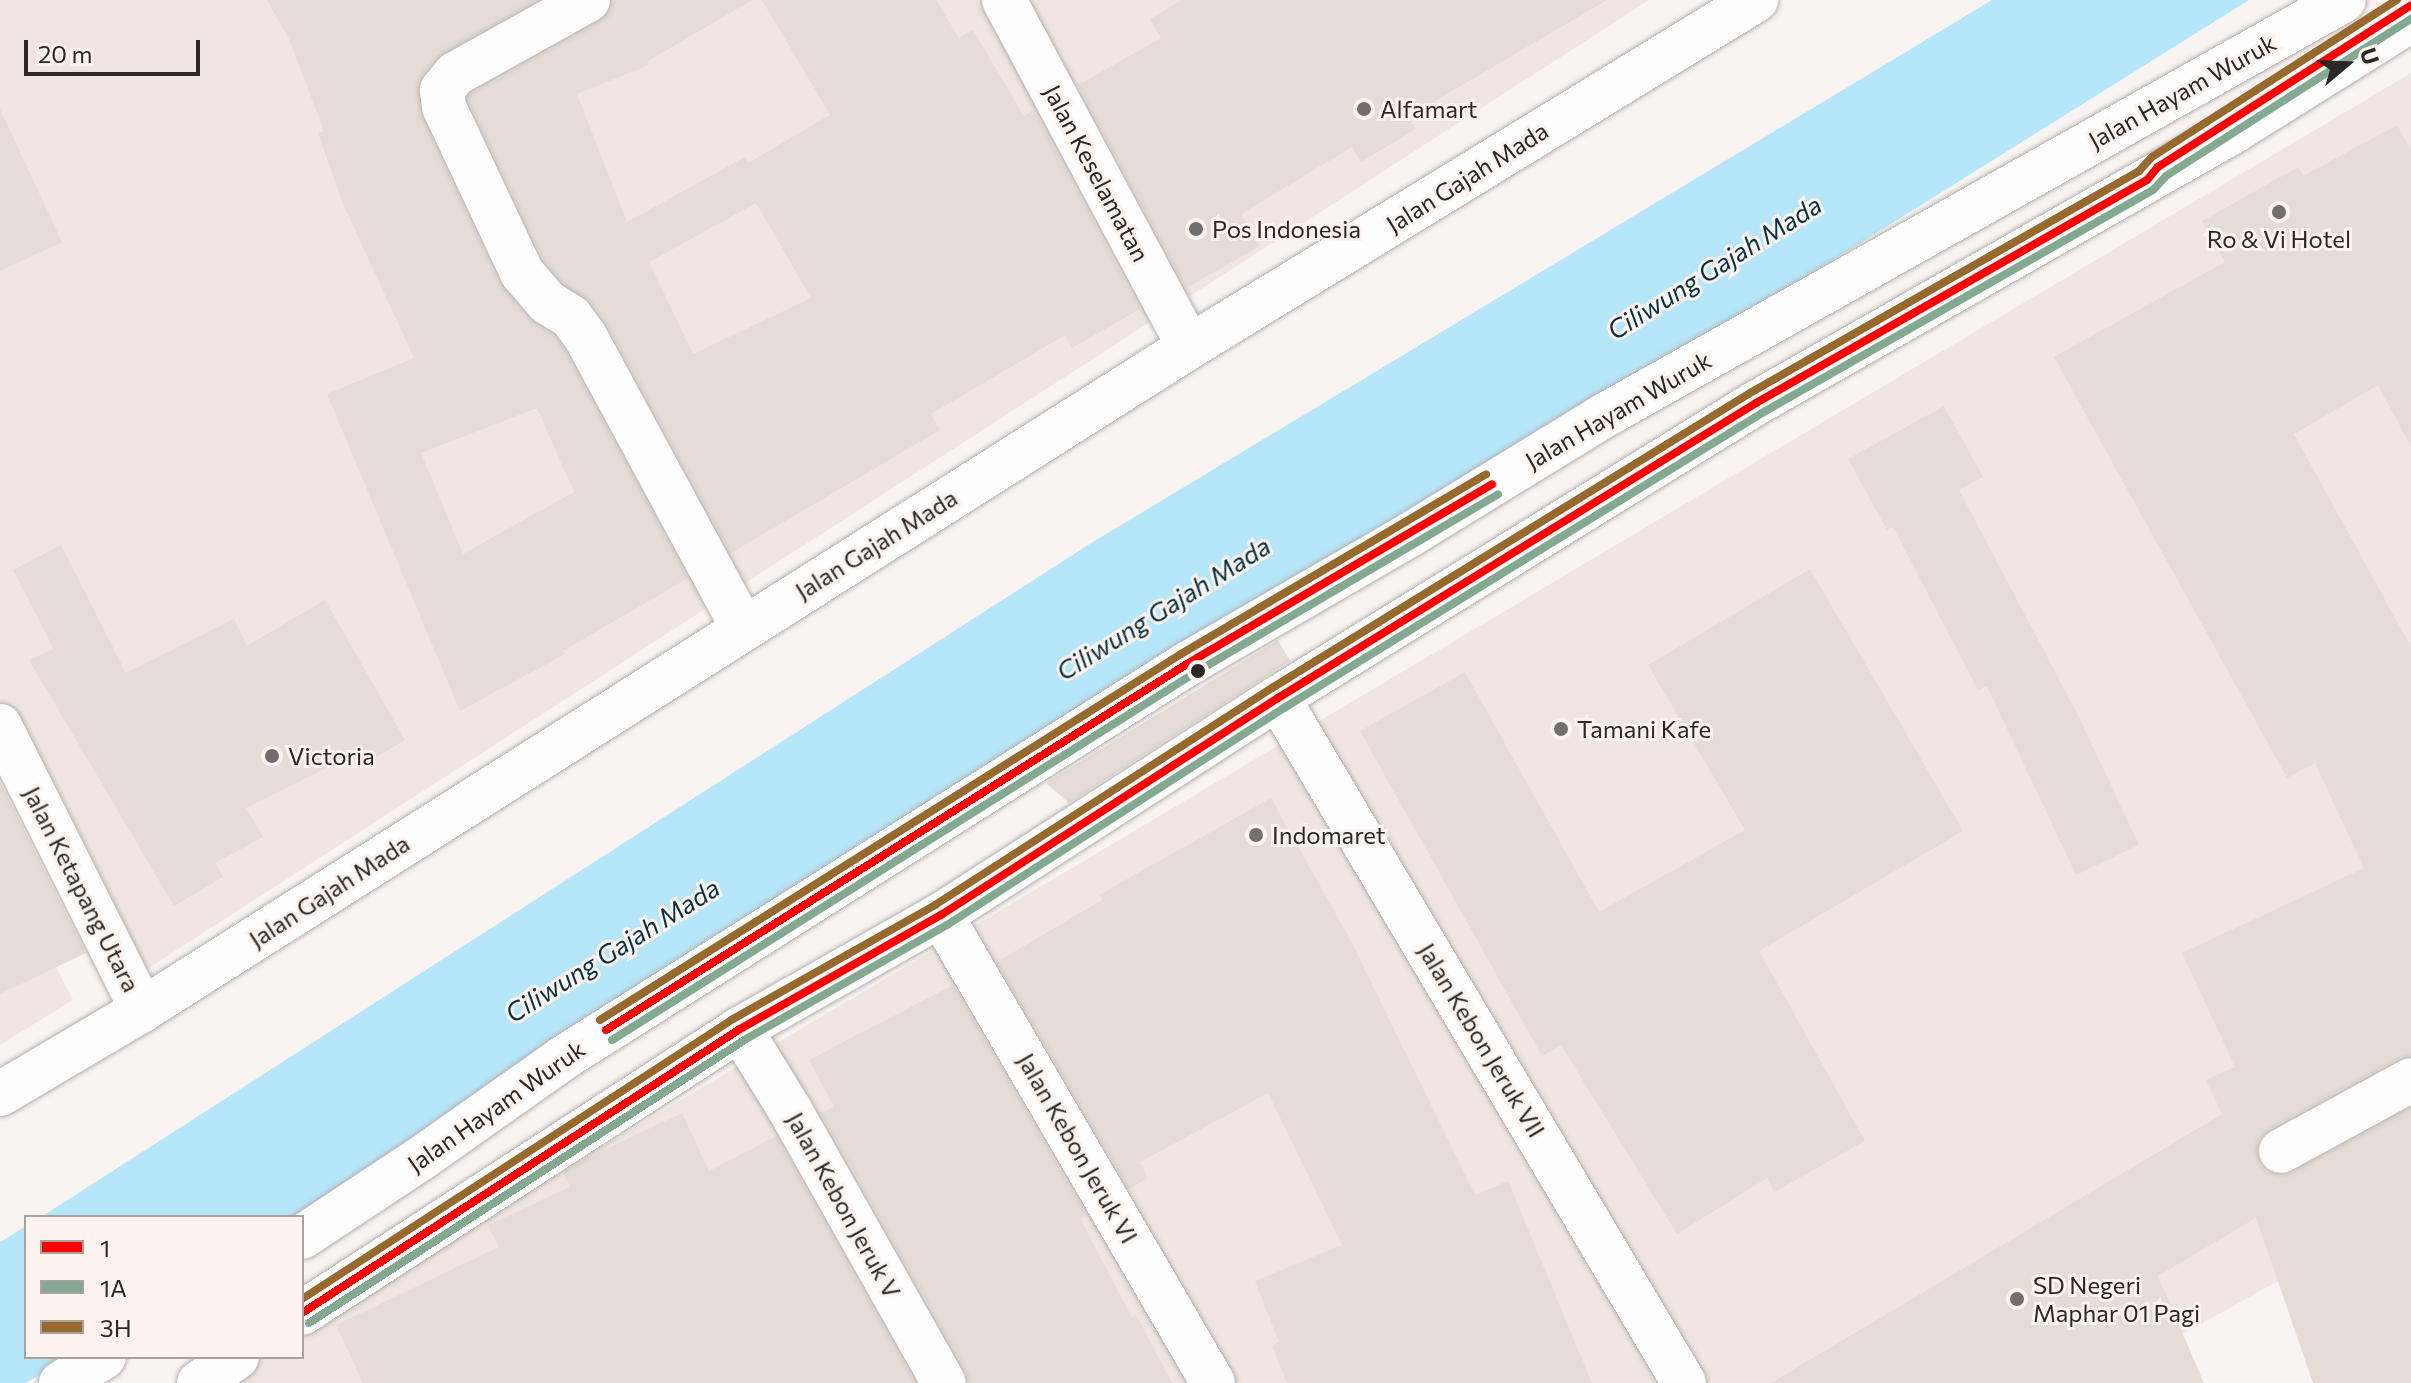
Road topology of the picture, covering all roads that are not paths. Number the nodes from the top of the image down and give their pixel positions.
1 (588, 0) edge
2 (1004, 0) edge
3 (1756, 0) edge
4 (2344, 0) edge
5 (2411, 5) edge
6 (2411, 20) edge
7 (2147, 180) junction
8 (1189, 347) junction
9 (743, 628) junction
10 (1278, 698) junction
11 (0, 726) edge
12 (941, 915) junction
13 (142, 1010) junction
14 (740, 1029) junction
15 (2411, 1080) edge
16 (0, 1094) edge
17 (2281, 1151) dead end
18 (304, 1236) edge
19 (304, 1312) edge
20 (101, 1359) edge
21 (234, 1359) edge
22 (61, 1383) edge
23 (199, 1383) edge
24 (944, 1383) edge
25 (1213, 1383) edge
26 (1684, 1383) edge

1 - 9 main road
2 - 8 main road, Jalan Keselamatan
3 - 8 main road, Jalan Gajah Mada
4 - 18 main road, Jalan Hayam Wuruk
5 - 7 main road
6 - 7 main road
7 - 10 main road
8 - 9 main road, Jalan Gajah Mada
9 - 13 main road, Jalan Gajah Mada
10 - 12 main road
10 - 26 main road, Jalan Kebon Jeruk VII
11 - 13 main road, Jalan Ketapang Utara
12 - 14 main road
12 - 25 main road, Jalan Kebon Jeruk VI
13 - 16 main road, Jalan Gajah Mada
14 - 19 main road
14 - 24 main road, Jalan Kebon Jeruk V
15 - 17 main road
20 - 22 main road
21 - 23 main road

